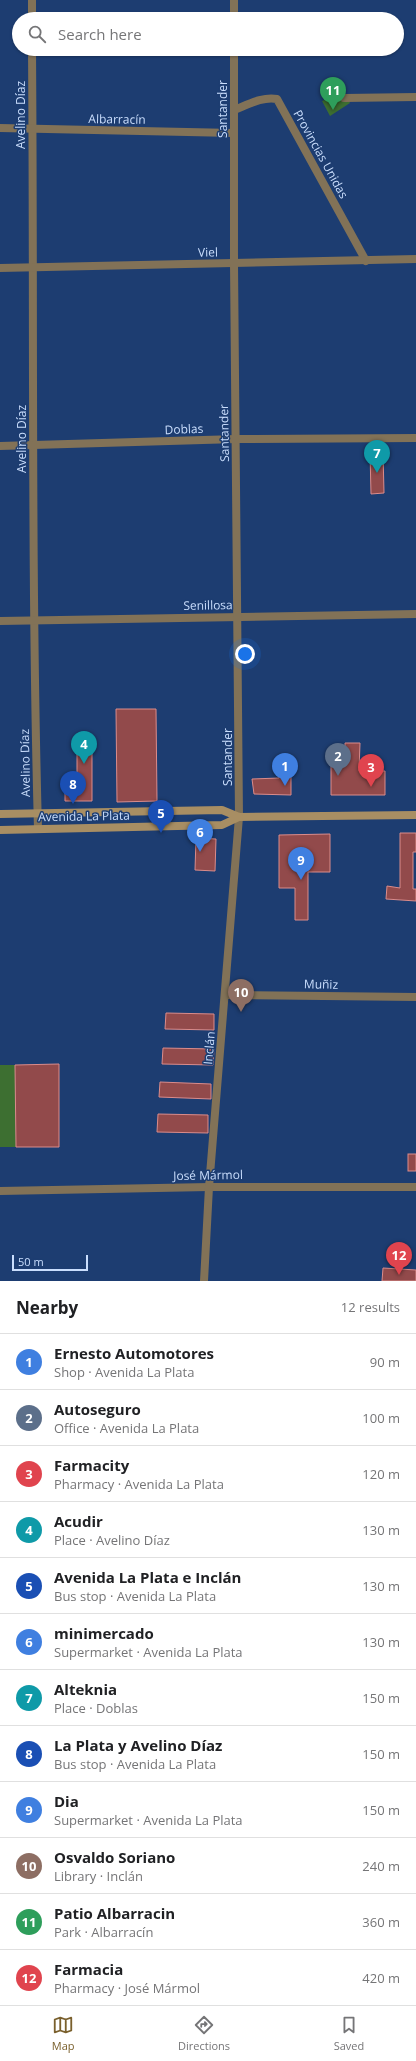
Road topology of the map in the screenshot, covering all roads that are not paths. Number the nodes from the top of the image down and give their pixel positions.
1 (32, 0) edge
2 (234, 0) edge
3 (32, 12) edge
4 (234, 12) edge
5 (32, 56) edge
6 (234, 56) edge
7 (416, 97) edge
8 (344, 98) dead end
9 (234, 110) junction
10 (0, 128) edge
11 (32, 128) junction
12 (234, 133) junction
13 (416, 259) edge
14 (366, 261) junction
15 (234, 264) junction
16 (0, 268) edge
17 (34, 268) junction
18 (416, 438) edge
19 (237, 439) junction
20 (0, 446) edge
21 (33, 446) junction
22 (416, 614) edge
23 (238, 617) junction
24 (0, 621) edge
25 (34, 621) junction
26 (0, 814) edge
27 (37, 814) junction
28 (416, 815) edge
29 (239, 817) junction
30 (38, 829) junction
31 (0, 830) edge
32 (225, 995) junction
33 (416, 997) edge
34 (209, 1187) junction
35 (416, 1187) edge
36 (0, 1191) edge
37 (204, 1281) edge

1 - 3 street
2 - 4 street
5 - 11 street, Avelino Díaz
6 - 9 street, Santander
7 - 8 street
9 - 12 street, Santander
9 - 14 street, Provincias Unidas
10 - 11 street, Albarracín
11 - 12 street, Albarracín
11 - 17 street, Avelino Díaz
12 - 15 street, Santander
13 - 14 street, Viel
14 - 15 street, Viel
15 - 17 street, Viel
15 - 19 street, Santander
16 - 17 street, Viel
17 - 21 street, Avelino Díaz
18 - 19 street, Doblas
19 - 21 street, Doblas
19 - 23 street, Santander
20 - 21 street, Doblas
21 - 25 street, Avelino Díaz
22 - 23 street, Senillosa
23 - 25 street, Senillosa
23 - 29 street, Santander
24 - 25 street, Senillosa
25 - 27 street, Avelino Díaz
26 - 27 main road, Avenida La Plata
27 - 29 main road, Avenida La Plata
27 - 30 street, Avelino Díaz
28 - 29 main road, Avenida La Plata
29 - 30 main road, Avenida La Plata
29 - 32 street, Inclán
30 - 31 main road, Avenida La Plata
32 - 33 street, Muñiz
32 - 34 street, Inclán
34 - 35 street, José Mármol
34 - 36 street, José Mármol
34 - 37 street, Inclán

